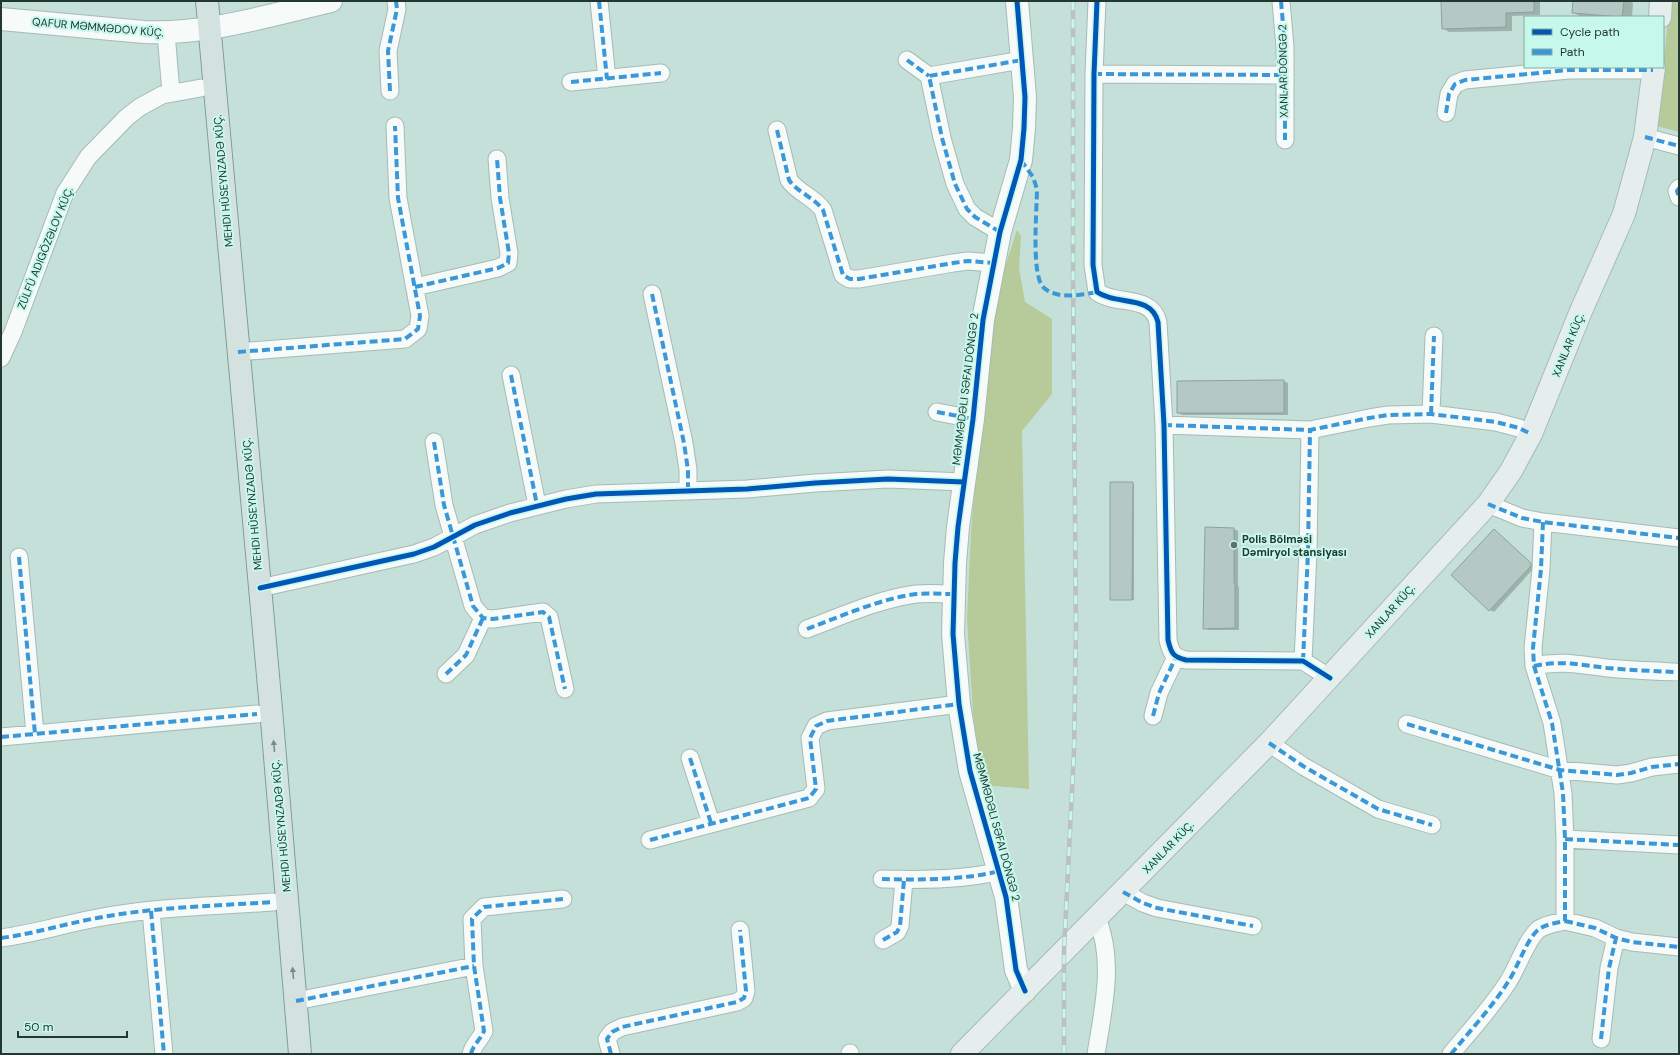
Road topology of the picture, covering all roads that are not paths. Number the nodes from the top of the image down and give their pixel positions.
1 (193, 1) edge
2 (207, 1) edge
3 (331, 1) edge
4 (396, 1) edge
5 (599, 1) edge
6 (1017, 1) edge
7 (1097, 1) edge
8 (1281, 1) edge
9 (1661, 1) edge
10 (1660, 16) edge
11 (1, 19) edge
12 (202, 29) junction
13 (166, 33) junction
14 (907, 60) dead end
15 (1022, 60) junction
16 (1653, 69) edge
17 (662, 73) dead end
18 (1094, 74) junction
19 (1285, 74) junction
20 (929, 76) junction
21 (607, 79) junction
22 (571, 82) dead end
23 (201, 88) junction
24 (390, 91) dead end
25 (171, 92) junction
26 (1446, 113) dead end
27 (396, 126) dead end
28 (777, 130) dead end
29 (1645, 137) junction
30 (1285, 140) dead end
31 (1679, 146) edge
32 (496, 159) dead end
33 (1679, 188) edge
34 (1679, 197) edge
35 (1000, 232) junction
36 (993, 263) junction
37 (415, 286) junction
38 (652, 294) dead end
39 (1434, 336) dead end
40 (238, 352) junction
41 (1, 358) edge
42 (511, 375) dead end
43 (937, 412) dead end
44 (1431, 414) junction
45 (972, 419) junction
46 (1164, 424) junction
47 (1310, 430) junction
48 (1531, 434) junction
49 (434, 442) dead end
50 (964, 482) junction
51 (688, 491) junction
52 (1488, 504) junction
53 (537, 505) junction
54 (1543, 522) junction
55 (452, 537) junction
56 (1679, 538) edge
57 (19, 557) dead end
58 (260, 588) junction
59 (953, 594) junction
60 (483, 618) junction
61 (807, 629) dead end
62 (1176, 657) junction
63 (1303, 661) junction
64 (1534, 666) junction
65 (1675, 672) dead end
66 (446, 674) dead end
67 (1330, 678) junction
68 (565, 689) dead end
69 (959, 704) junction
70 (257, 714) junction
71 (1153, 716) dead end
72 (1407, 724) dead end
73 (35, 734) junction
74 (1, 737) edge
75 (1269, 743) junction
76 (690, 758) dead end
77 (1679, 764) edge
78 (1560, 770) junction
79 (711, 824) junction
80 (1432, 826) dead end
81 (1565, 839) junction
82 (650, 840) dead end
83 (1679, 845) edge
84 (999, 871) junction
85 (882, 879) dead end
86 (904, 880) junction
87 (1124, 892) junction
88 (563, 899) dead end
89 (273, 902) junction
90 (151, 911) junction
91 (1098, 918) junction
92 (1565, 921) junction
93 (1254, 926) dead end
94 (740, 930) dead end
95 (1, 938) edge
96 (1616, 938) junction
97 (883, 940) dead end
98 (1679, 947) edge
99 (474, 966) junction
100 (1025, 991) junction
101 (296, 1001) junction
102 (1601, 1039) dead end
103 (164, 1054) edge
104 (286, 1054) edge
105 (300, 1054) edge
106 (471, 1054) edge
107 (611, 1054) edge
108 (962, 1054) edge
109 (1096, 1054) edge
110 (1451, 1054) edge

1 - 12 main road, MEHDI HÜSEYNZADƏ KÜÇ.
2 - 12 main road, MEHDI HÜSEYNZADƏ KÜÇ.
3 - 12 street, QAFUR MƏMMƏDOV KÜÇ.
4 - 24 street
5 - 21 street
6 - 15 street, MƏMMƏDƏLI SƏFAI DÖNGƏ 2
7 - 18 street
8 - 19 street, XANLAR DÖNGƏ 2
9 - 10 main road
11 - 13 street, QAFUR MƏMMƏDOV KÜÇ.
12 - 13 street, QAFUR MƏMMƏDOV KÜÇ.
12 - 23 main road, MEHDI HÜSEYNZADƏ KÜÇ.
12 - 40 main road, MEHDI HÜSEYNZADƏ KÜÇ.
13 - 25 street
14 - 20 street
15 - 20 street
15 - 35 street, MƏMMƏDƏLI SƏFAI DÖNGƏ 2
16 - 26 street
16 - 29 main road, XANLAR KÜÇ.
17 - 21 street
18 - 19 street
18 - 46 street
19 - 30 street, XANLAR DÖNGƏ 2
20 - 35 street
21 - 22 street
23 - 25 street
23 - 70 main road, MEHDI HÜSEYNZADƏ KÜÇ.
25 - 41 street
27 - 37 street
28 - 36 street
29 - 31 street
29 - 48 main road, XANLAR KÜÇ.
32 - 37 street
33 - 34 street
35 - 36 street, MƏMMƏDƏLI SƏFAI DÖNGƏ 2
36 - 45 street, MƏMMƏDƏLI SƏFAI DÖNGƏ 2
37 - 40 street
38 - 51 street
39 - 44 street
40 - 58 main road, MEHDI HÜSEYNZADƏ KÜÇ.
42 - 53 street
43 - 45 street
44 - 47 street
44 - 48 street
45 - 50 street, MƏMMƏDƏLI SƏFAI DÖNGƏ 2
46 - 47 street
46 - 62 street
47 - 63 street
48 - 52 main road, XANLAR KÜÇ.
49 - 55 street
50 - 51 street
50 - 59 street, MƏMMƏDƏLI SƏFAI DÖNGƏ 2
51 - 53 street
52 - 54 street
52 - 67 main road, XANLAR KÜÇ.
53 - 55 street
54 - 56 street
54 - 64 street
55 - 58 street
55 - 60 street
57 - 73 street
101 -> 58 main road, MEHDI HÜSEYNZADƏ KÜÇ.
59 - 61 street
59 - 69 street, MƏMMƏDƏLI SƏFAI DÖNGƏ 2
60 - 66 street
60 - 68 street
62 - 63 street
62 - 71 street
63 - 67 street
64 - 65 street
64 - 78 street
67 - 75 main road, XANLAR KÜÇ.
69 - 79 street
69 - 84 street, MƏMMƏDƏLI SƏFAI DÖNGƏ 2
70 - 73 street
70 - 89 main road, MEHDI HÜSEYNZADƏ KÜÇ.
72 - 78 street
73 - 74 street
75 - 80 street
75 - 87 main road, XANLAR KÜÇ.
76 - 79 street
77 - 78 street
78 - 81 street
79 - 82 street
81 - 83 street
81 - 92 street
84 - 86 street
84 - 100 street, MƏMMƏDƏLI SƏFAI DÖNGƏ 2
85 - 86 street
86 - 97 street
87 - 91 main road, XANLAR KÜÇ.
87 - 93 street
88 - 99 street
89 - 90 street
89 - 104 main road, MEHDI HÜSEYNZADƏ KÜÇ.
90 - 95 street
90 - 103 street
91 - 100 main road, XANLAR KÜÇ.
91 - 109 street
92 - 96 street
92 - 110 street
94 - 107 street
96 - 98 street
96 - 102 street
99 - 101 street
99 - 106 street
100 - 108 main road, XANLAR KÜÇ.
101 - 105 main road, MEHDI HÜSEYNZADƏ KÜÇ.

